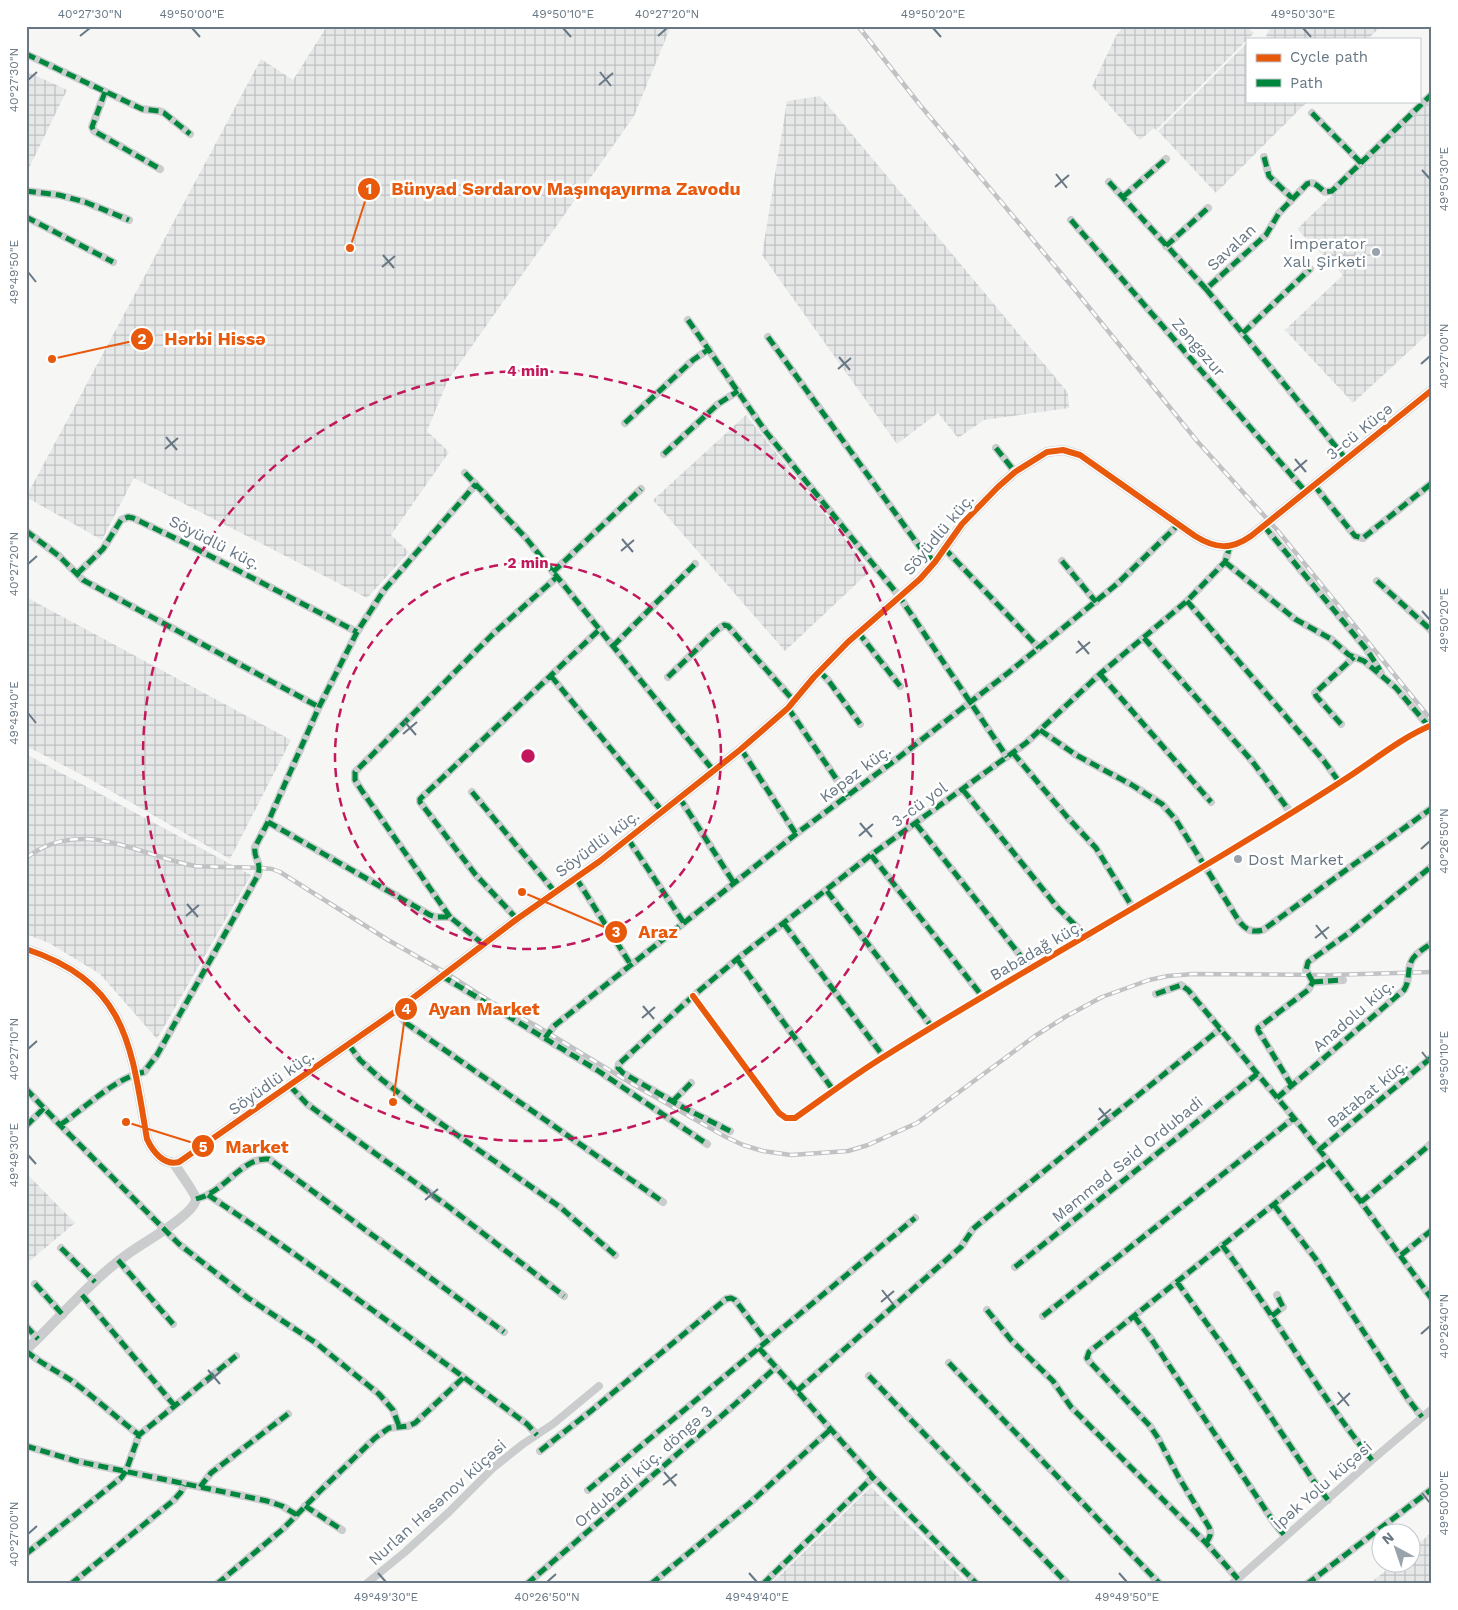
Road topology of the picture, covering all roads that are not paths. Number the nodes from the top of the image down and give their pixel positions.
1 (26, 54) edge
2 (105, 92) junction
3 (1432, 94) edge
4 (1312, 113) dead end
5 (190, 134) dead end
6 (1264, 157) dead end
7 (1166, 159) dead end
8 (1361, 163) junction
9 (160, 169) dead end
10 (1109, 182) dead end
11 (26, 191) edge
12 (1123, 197) junction
13 (1292, 198) junction
14 (1208, 208) dead end
15 (26, 217) edge
16 (129, 220) dead end
17 (1071, 220) dead end
18 (1166, 246) junction
19 (113, 262) dead end
20 (1310, 269) dead end
21 (1206, 289) junction
22 (688, 320) dead end
23 (1243, 333) junction
24 (768, 337) dead end
25 (709, 349) junction
26 (1432, 390) edge
27 (738, 391) junction
28 (625, 423) dead end
29 (996, 448) dead end
30 (664, 454) dead end
31 (1346, 459) junction
32 (1015, 472) junction
33 (465, 473) dead end
34 (1432, 483) edge
35 (476, 484) junction
36 (1314, 485) junction
37 (641, 489) dead end
38 (1306, 492) junction
39 (1178, 525) junction
40 (1264, 526) junction
41 (26, 531) edge
42 (1230, 546) junction
43 (944, 548) junction
44 (1062, 561) dead end
45 (935, 562) junction
46 (1225, 562) junction
47 (695, 564) dead end
48 (77, 574) junction
49 (555, 574) junction
50 (1377, 581) dead end
51 (899, 596) junction
52 (1187, 601) junction
53 (1096, 602) junction
54 (600, 629) junction
55 (1432, 631) edge
56 (357, 632) junction
57 (858, 632) junction
58 (1144, 638) junction
59 (613, 646) junction
60 (1039, 648) junction
61 (1354, 657) junction
62 (819, 670) junction
63 (1100, 674) junction
64 (551, 676) junction
65 (668, 677) dead end
66 (1385, 679) junction
67 (900, 686) dead end
68 (969, 703) junction
69 (791, 704) junction
70 (320, 707) junction
71 (860, 724) dead end
72 (1342, 724) dead end
73 (1431, 727) edge
74 (1040, 730) junction
75 (741, 748) junction
76 (1010, 755) junction
77 (713, 770) junction
78 (1340, 783) junction
79 (963, 790) junction
80 (472, 792) dead end
81 (848, 796) junction
82 (678, 798) junction
83 (1210, 802) dead end
84 (1432, 808) edge
85 (662, 811) junction
86 (1291, 813) junction
87 (268, 822) junction
88 (916, 824) junction
89 (796, 834) junction
90 (628, 839) junction
91 (871, 855) junction
92 (1205, 866) junction
93 (1432, 866) edge
94 (576, 878) junction
95 (734, 883) junction
96 (827, 891) junction
97 (555, 892) junction
98 (1133, 908) junction
99 (450, 917) junction
100 (517, 919) junction
101 (684, 922) junction
102 (784, 924) junction
103 (1087, 937) junction
104 (1432, 943) edge
105 (483, 944) junction
106 (26, 949) edge
107 (737, 959) junction
108 (631, 965) junction
109 (1031, 969) junction
110 (442, 976) junction
111 (1343, 980) dead end
112 (1313, 982) junction
113 (1156, 994) dead end
114 (693, 996) junction
115 (982, 996) junction
116 (396, 1012) junction
117 (932, 1027) junction
118 (1220, 1029) junction
119 (545, 1038) junction
120 (348, 1045) junction
121 (884, 1057) junction
122 (1432, 1057) edge
123 (136, 1074) junction
124 (1257, 1074) junction
125 (691, 1083) dead end
126 (290, 1086) junction
127 (1292, 1086) junction
128 (26, 1089) edge
129 (834, 1091) junction
130 (1277, 1098) junction
131 (672, 1101) junction
132 (44, 1108) junction
133 (1294, 1118) junction
134 (60, 1125) junction
135 (26, 1126) edge
136 (730, 1131) dead end
137 (1432, 1143) edge
138 (708, 1144) dead end
139 (1319, 1150) junction
140 (1328, 1161) junction
141 (174, 1163) junction
142 (208, 1195) junction
143 (196, 1199) junction
144 (663, 1202) dead end
145 (1361, 1202) junction
146 (1274, 1204) junction
147 (916, 1218) dead end
148 (165, 1229) junction
149 (1432, 1230) edge
150 (1222, 1245) junction
151 (61, 1248) dead end
152 (615, 1255) dead end
153 (1401, 1255) junction
154 (118, 1260) junction
155 (1015, 1267) dead end
156 (95, 1282) junction
157 (1177, 1282) junction
158 (35, 1284) dead end
159 (82, 1295) junction
160 (1277, 1295) dead end
161 (564, 1296) dead end
162 (1432, 1299) edge
163 (987, 1310) dead end
164 (63, 1315) junction
165 (1043, 1316) dead end
166 (1134, 1316) junction
167 (1272, 1316) junction
168 (173, 1324) dead end
169 (26, 1326) edge
170 (504, 1332) dead end
171 (38, 1339) junction
172 (767, 1342) junction
173 (759, 1348) junction
174 (26, 1350) edge
175 (236, 1356) dead end
176 (949, 1363) dead end
177 (776, 1367) junction
178 (869, 1376) dead end
179 (464, 1378) junction
180 (599, 1386) dead end
181 (797, 1391) junction
182 (174, 1405) junction
183 (1432, 1409) edge
184 (288, 1414) dead end
185 (1422, 1417) junction
186 (399, 1426) junction
187 (831, 1429) junction
188 (139, 1434) junction
189 (537, 1435) junction
190 (26, 1446) edge
191 (540, 1451) dead end
192 (1372, 1460) junction
193 (126, 1471) junction
194 (873, 1477) junction
195 (184, 1485) junction
196 (200, 1487) junction
197 (1432, 1489) edge
198 (588, 1490) dead end
199 (1328, 1500) junction
200 (305, 1506) junction
201 (297, 1515) junction
202 (342, 1530) dead end
203 (1285, 1536) junction
204 (1206, 1543) junction
205 (26, 1554) edge
206 (1235, 1581) edge
207 (71, 1584) edge
208 (217, 1584) edge
209 (366, 1584) edge
210 (527, 1584) edge
211 (651, 1584) edge
212 (764, 1584) edge
213 (977, 1584) edge
214 (1068, 1584) edge
215 (1160, 1584) edge
216 (1307, 1584) edge

1 - 2 street
2 - 5 street
2 - 9 street
3 - 8 street, Savalan
4 - 8 street
6 - 13 street
7 - 12 street
8 - 13 street, Savalan
10 - 12 street
11 - 16 street
12 - 18 street
13 - 21 street, Savalan
14 - 18 street
15 - 19 street
17 - 38 street, Zəngəzur
18 - 21 street
20 - 23 street
21 - 23 street, Savalan
22 - 25 street
23 - 31 street, Savalan
24 - 45 street
25 - 27 street
25 - 28 street
26 - 31 street, 3-cü Küçə
27 - 30 street
27 - 51 street
29 - 32 street
31 - 36 street, 3-cü Küçə
32 - 39 street, Söyüdlü küç.
32 - 43 street, Söyüdlü küç.
33 - 35 street
34 - 36 street
35 - 49 street
35 - 56 street
36 - 38 street, 3-cü Küçə
37 - 49 street
38 - 40 street, 3-cü Küçə
39 - 42 street, Söyüdlü küç.
39 - 53 street, Kəpəz küç.
40 - 42 street, 3-cü Küçə
40 - 66 street
41 - 48 street
42 - 46 street, 3-cü yol
43 - 45 street, Söyüdlü küç.
43 - 60 street
44 - 53 street
45 - 51 street, Söyüdlü küç.
46 - 52 street, 3-cü yol
46 - 61 street
47 - 59 street
48 - 56 street, Söyüdlü küç.
48 - 70 street
49 - 54 street
49 - 99 street
50 - 55 street
51 - 57 street, Söyüdlü küç.
51 - 68 street
52 - 58 street, 3-cü yol
52 - 78 street
53 - 60 street, Kəpəz küç.
54 - 59 street
54 - 64 street
56 - 70 street
57 - 62 street, Söyüdlü küç.
57 - 67 street
58 - 63 street, 3-cü yol
58 - 86 street
59 - 77 street
60 - 68 street, Kəpəz küç.
61 - 66 street
61 - 72 street
62 - 69 street, Söyüdlü küç.
62 - 71 street
63 - 74 street, 3-cü yol
63 - 83 street
64 - 85 street
64 - 100 street
65 - 69 street
66 - 73 street
68 - 76 street
68 - 81 street, Kəpəz küç.
69 - 75 street, Söyüdlü küç.
69 - 81 street
70 - 87 street
73 - 78 street, Babadağ küç.
74 - 76 street, 3-cü yol
74 - 92 street
75 - 77 street, Söyüdlü küç.
75 - 89 street
76 - 79 street, 3-cü yol
76 - 98 street
77 - 82 street, Söyüdlü küç.
78 - 86 street, Babadağ küç.
79 - 88 street, 3-cü yol
79 - 103 street
80 - 97 street
81 - 89 street, Kəpəz küç.
82 - 85 street, Söyüdlü küç.
82 - 95 street
84 - 92 street
85 - 90 street, Söyüdlü küç.
86 - 92 street, Babadağ küç.
87 - 99 street
87 - 123 street
88 - 91 street, 3-cü yol
88 - 109 street
89 - 95 street, Kəpəz küç.
90 - 94 street, Söyüdlü küç.
90 - 101 street
91 - 96 street, 3-cü yol
91 - 115 street
92 - 98 street, Babadağ küç.
93 - 112 street
94 - 97 street, Söyüdlü küç.
94 - 108 street
95 - 101 street, Kəpəz küç.
96 - 102 street, 3-cü yol
96 - 117 street
97 - 100 street, Söyüdlü küç.
98 - 103 street, Babadağ küç.
99 - 105 street
100 - 105 street, Söyüdlü küç.
101 - 108 street, Kəpəz küç.
102 - 107 street, 3-cü yol
102 - 121 street
103 - 109 street, Babadağ küç.
104 - 127 street, Anadolu küç.
105 - 110 street, Söyüdlü küç.
106 - 123 street
107 - 114 street, 3-cü yol
107 - 129 street
108 - 119 street, Kəpəz küç.
109 - 115 street, Babadağ küç.
110 - 116 street, Söyüdlü küç.
110 - 119 street
111 - 112 street
112 - 127 street
113 - 118 street
114 - 129 street, Babadağ küç.
114 - 131 street, 3-cü yol
115 - 117 street, Babadağ küç.
116 - 120 street, Söyüdlü küç.
116 - 144 street
117 - 121 street, Babadağ küç.
118 - 124 street
118 - 181 street
119 - 138 street
120 - 126 street, Söyüdlü küç.
120 - 152 street
121 - 129 street, Babadağ küç.
122 - 139 street, Batabat küç.
123 - 134 street
123 - 141 street
124 - 130 street
124 - 155 street, Məmməd Səid Ordubadi
125 - 131 street
126 - 141 street, Söyüdlü küç.
126 - 161 street
127 - 130 street, Anadolu küç.
128 - 132 street
130 - 133 street
131 - 136 street, 3-cü yol
132 - 134 street
132 - 135 street
133 - 139 street
133 - 165 street
134 - 148 street
137 - 145 street
139 - 140 street
140 - 145 street
140 - 146 street
141 - 143 street
142 - 143 street
142 - 170 street
142 - 179 street
143 - 148 street
145 - 153 street
146 - 150 street
146 - 185 street
147 - 172 street
148 - 154 street
148 - 186 street
149 - 153 street
150 - 157 street
150 - 167 street
151 - 156 street
153 - 162 street
154 - 156 street
154 - 168 street
156 - 159 street
157 - 166 street
157 - 199 street
158 - 164 street
159 - 164 street
159 - 182 street
160 - 167 street
163 - 204 street
164 - 171 street
166 - 203 street
166 - 204 street
167 - 192 street
169 - 171 street
171 - 174 street
172 - 173 street
172 - 191 street
173 - 177 street
173 - 198 street
174 - 188 street
175 - 182 street
176 - 215 street
177 - 181 street
177 - 210 street, Ordubadi küç. döngə 3
178 - 214 street
179 - 186 street
179 - 189 street
180 - 189 street, Nurlan Həsənov küçəsi
181 - 187 street
182 - 188 street
183 - 185 street, İpək Yolu küçəsi
184 - 196 street
185 - 192 street, İpək Yolu küçəsi
186 - 200 street
187 - 194 street
187 - 211 street
188 - 193 street
189 - 209 street, Nurlan Həsənov küçəsi
190 - 193 street
192 - 199 street, İpək Yolu küçəsi
193 - 195 street
193 - 205 street
194 - 212 street
194 - 213 street
195 - 196 street
195 - 207 street
196 - 201 street
197 - 216 street
199 - 203 street, İpək Yolu küçəsi
200 - 201 street
200 - 202 street
201 - 208 street
203 - 206 street, İpək Yolu küçəsi
204 - 206 street

